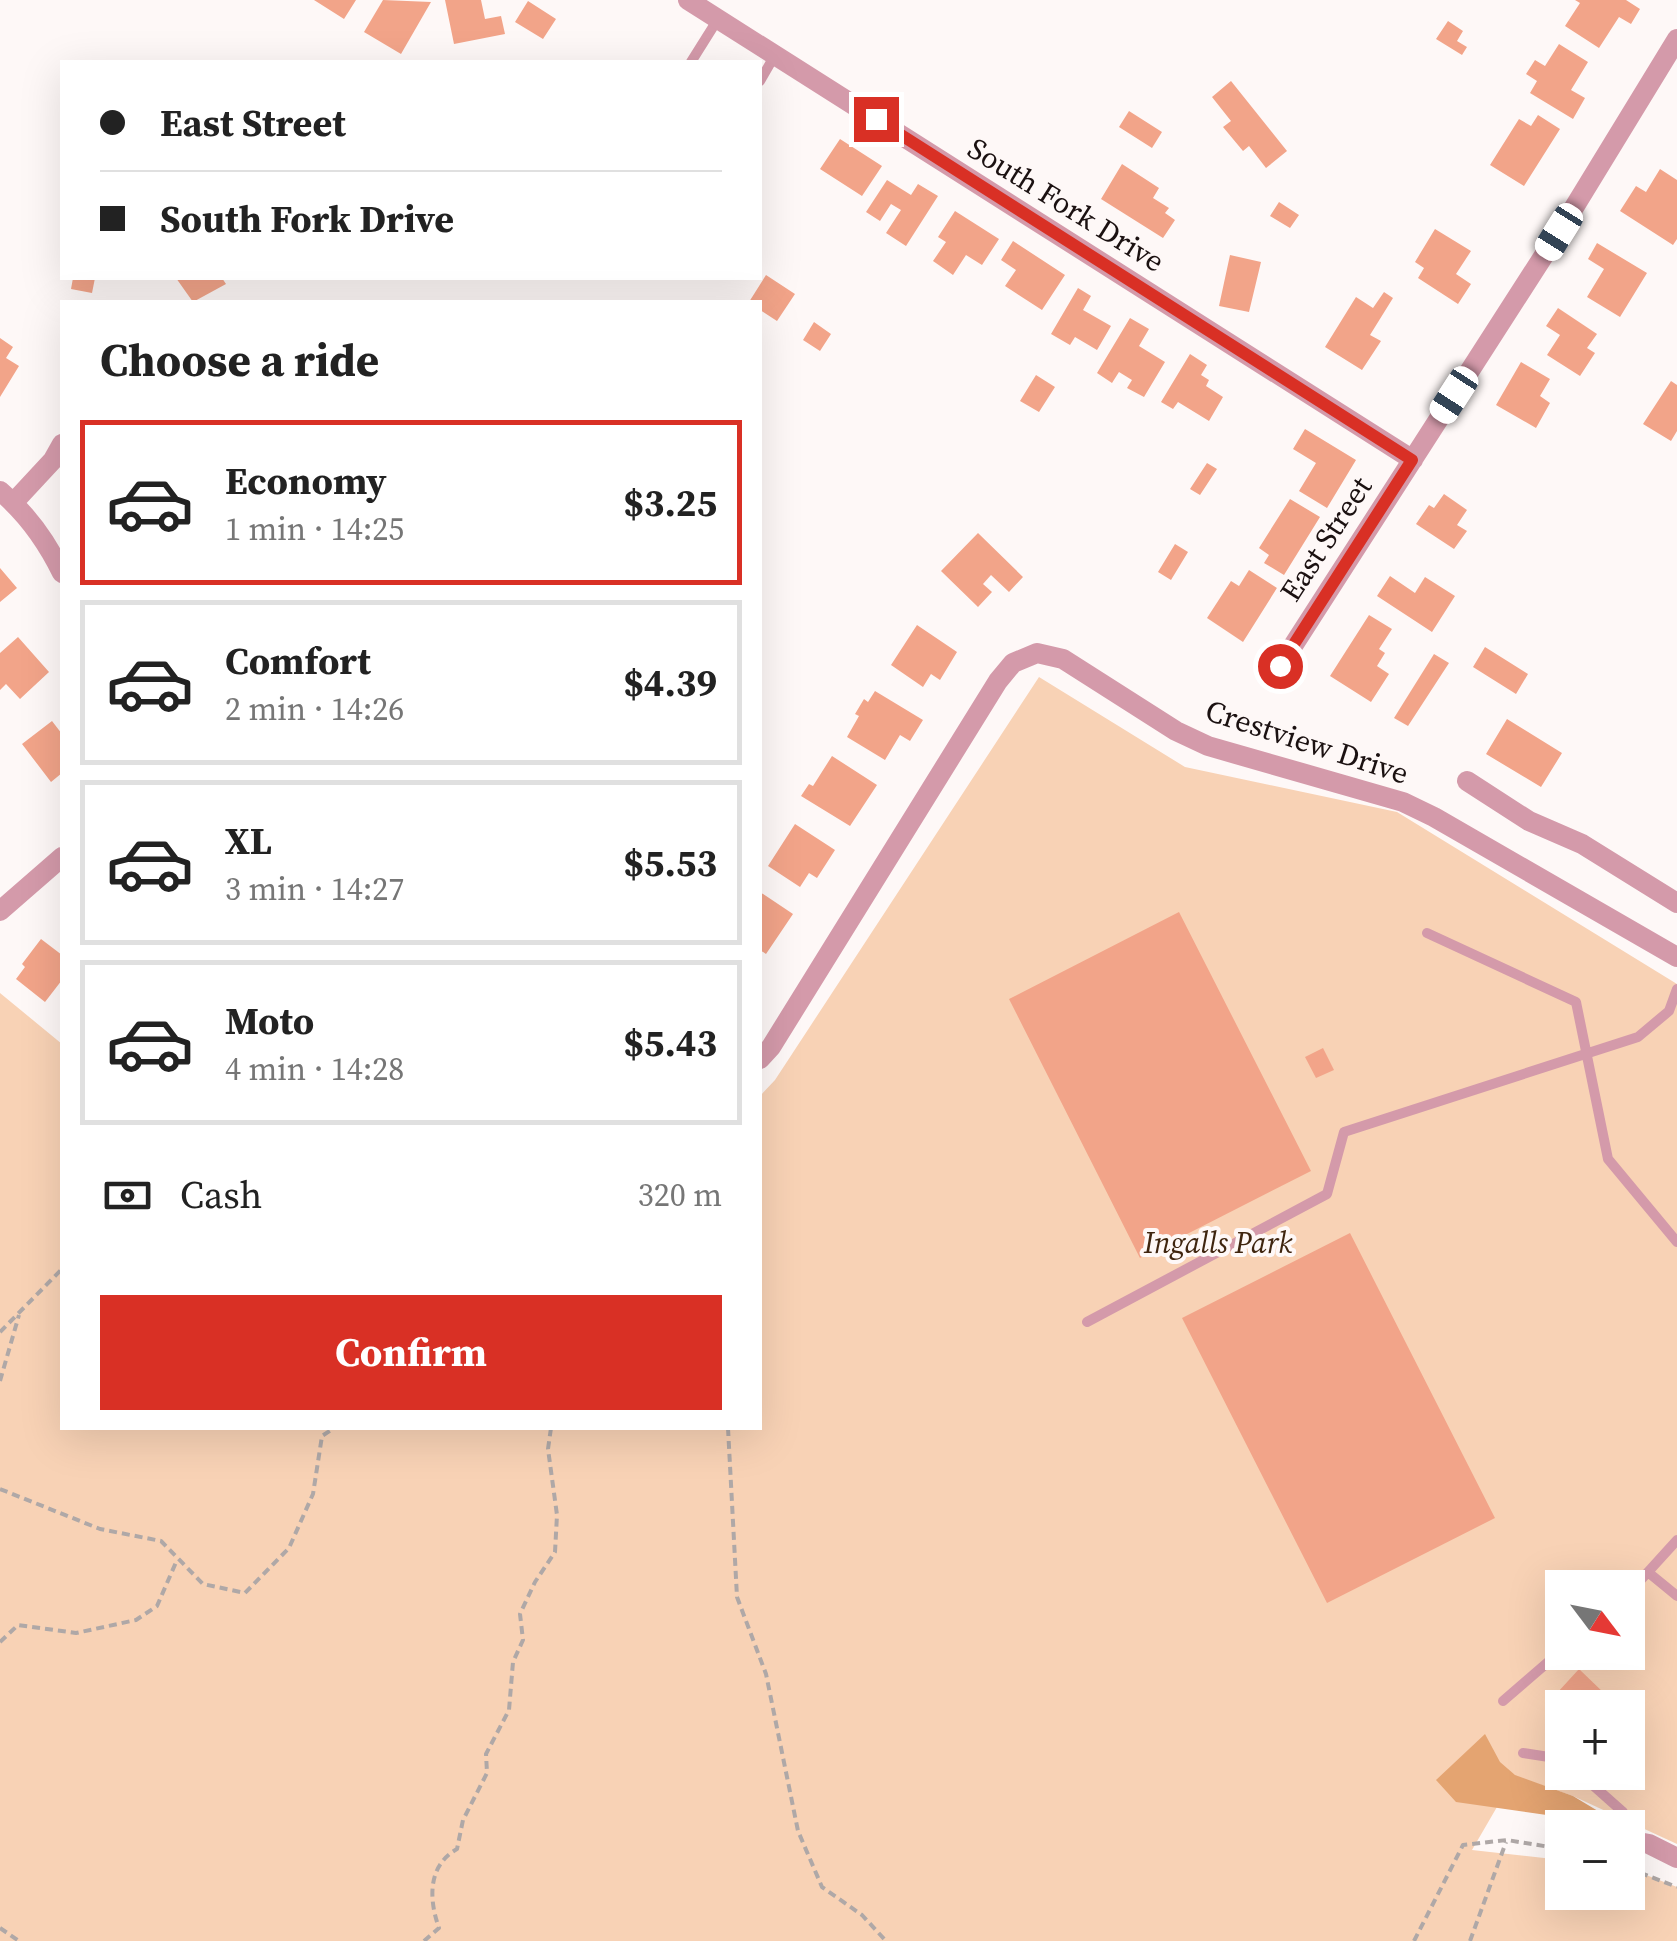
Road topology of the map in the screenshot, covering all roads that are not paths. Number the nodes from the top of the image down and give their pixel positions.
1 (688, 0) edge
2 (718, 19) junction
3 (1677, 39) edge
4 (775, 55) junction
5 (692, 60) edge
6 (762, 78) edge
7 (60, 448) edge
8 (1412, 460) junction
9 (7, 496) edge
10 (60, 569) edge
11 (1280, 666) dead end
12 (1467, 781) dead end
13 (60, 859) edge
14 (1677, 903) edge
15 (0, 911) edge
16 (1427, 933) dead end
17 (1677, 957) edge
18 (1677, 989) edge
19 (1586, 1054) junction
20 (762, 1057) edge
21 (1677, 1242) edge
22 (1086, 1322) dead end
23 (1677, 1540) edge
24 (1648, 1573) junction
25 (1645, 1576) edge
26 (1677, 1596) edge
27 (1545, 1665) edge
28 (1503, 1701) dead end
29 (1524, 1753) dead end
30 (1545, 1756) edge
31 (1598, 1790) edge
32 (1620, 1810) edge
33 (1645, 1843) edge
34 (1677, 1858) edge

1 - 2 street, South Fork Drive
2 - 4 street, South Fork Drive
2 - 5 lane
3 - 8 street, East Street
4 - 6 lane
4 - 8 street, South Fork Drive
7 - 9 street
8 - 11 street, East Street
9 - 10 street
12 - 14 street
13 - 15 street
16 - 19 lane
17 - 20 street, Crestview Drive
18 - 19 lane
19 - 21 lane
19 - 22 lane
23 - 24 lane
24 - 25 lane
24 - 26 lane
27 - 28 lane
29 - 30 lane
31 - 32 lane
33 - 34 street

